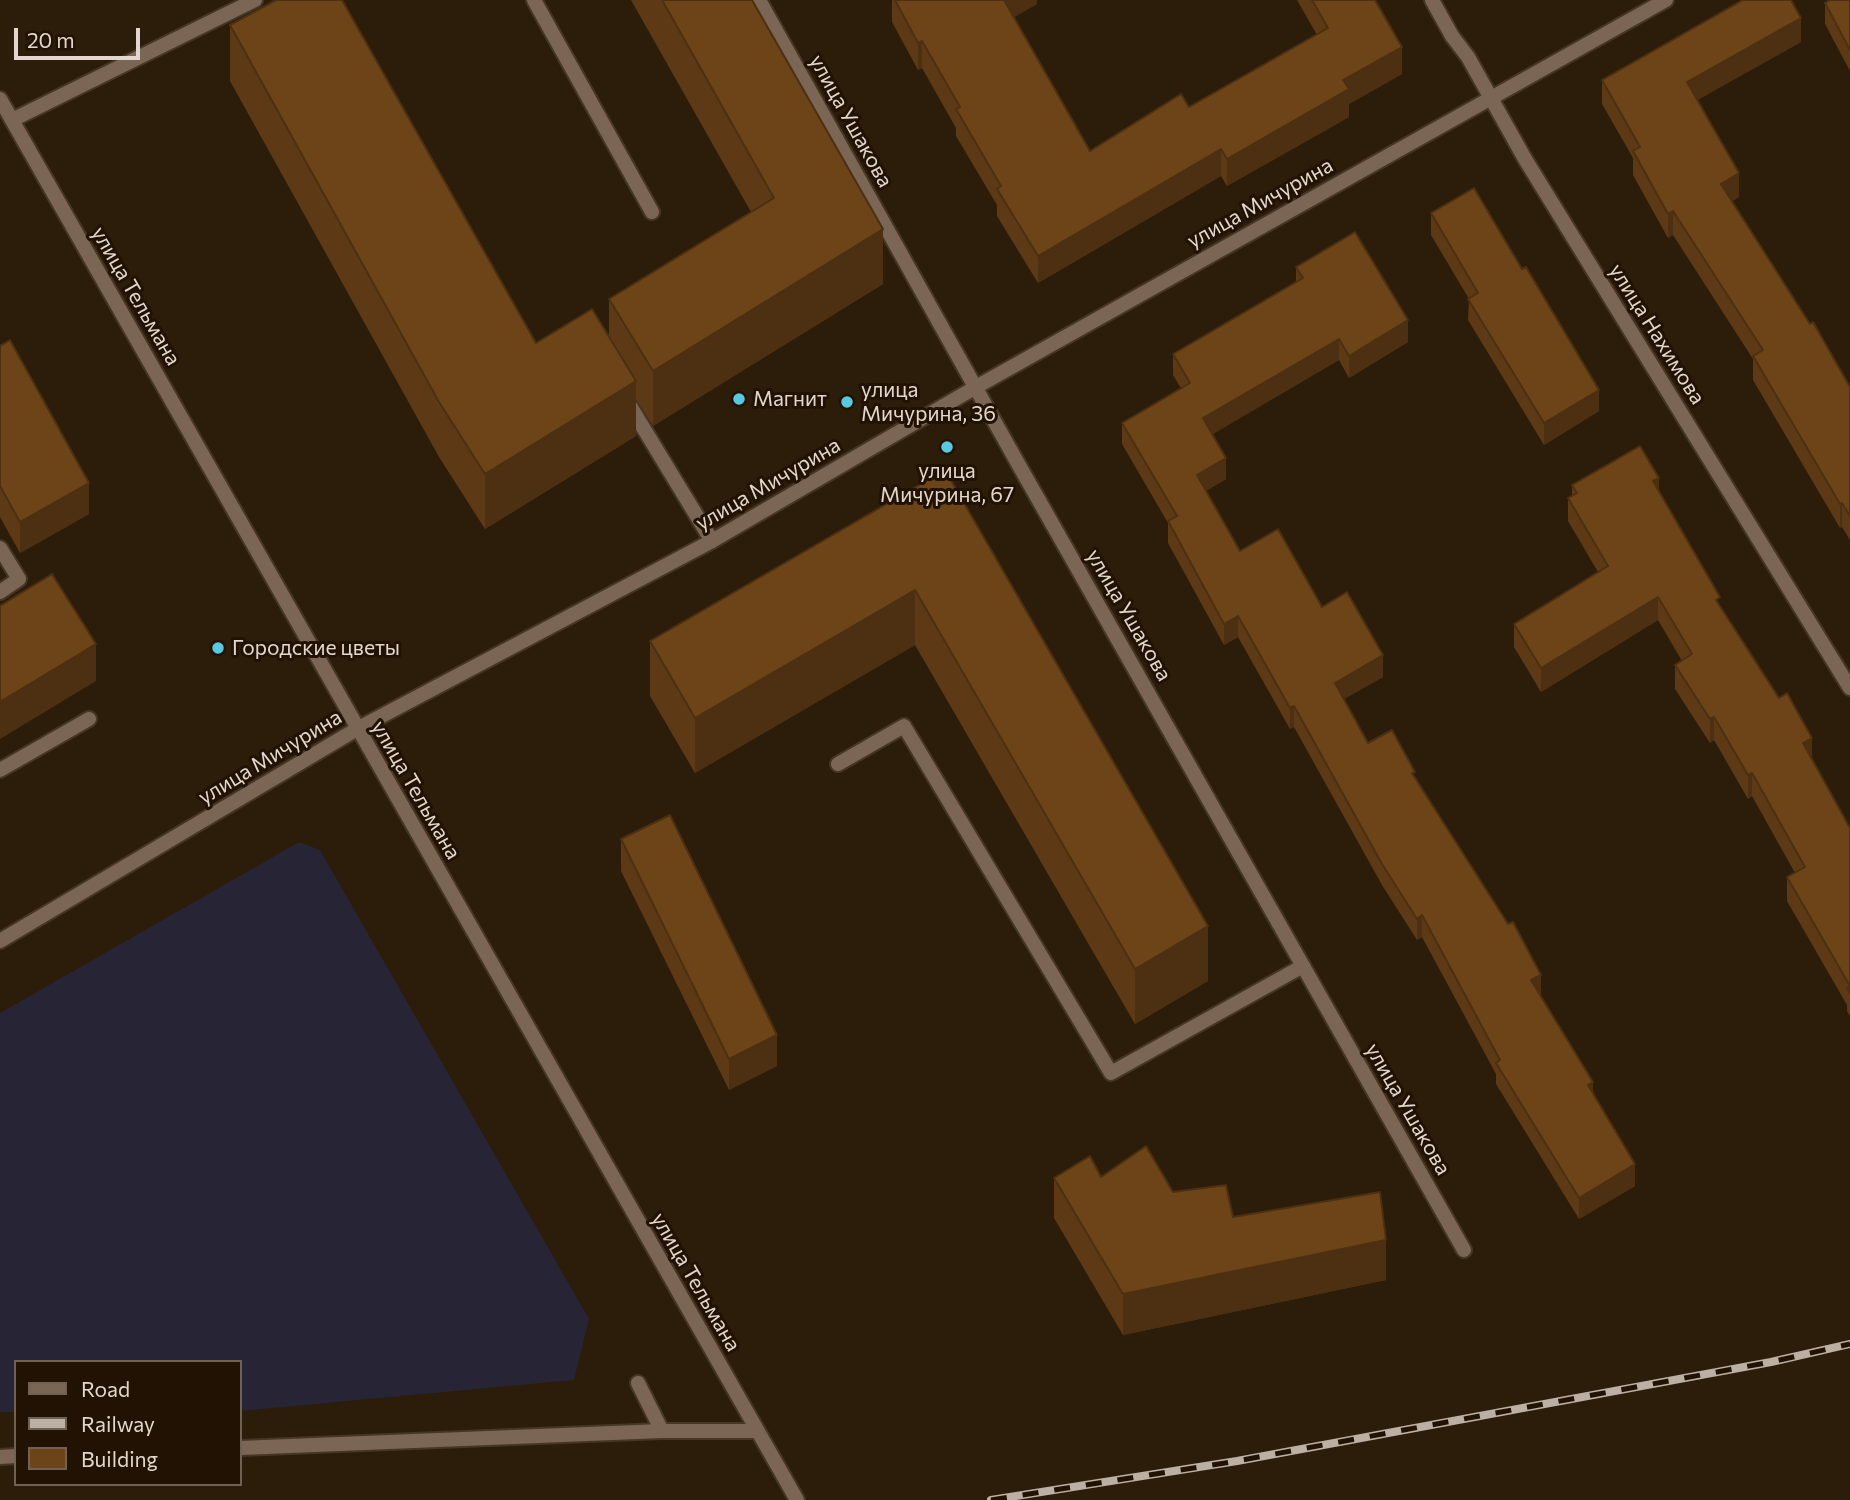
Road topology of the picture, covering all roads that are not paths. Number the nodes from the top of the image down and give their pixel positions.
1 (255, 0) edge
2 (534, 0) edge
3 (759, 0) edge
4 (1432, 0) edge
5 (1665, 0) edge
6 (0, 99) edge
7 (1489, 99) junction
8 (12, 120) junction
9 (652, 212) dead end
10 (976, 387) junction
11 (621, 391) edge
12 (712, 541) junction
13 (0, 548) edge
14 (0, 592) edge
15 (1850, 688) edge
16 (89, 719) dead end
17 (358, 729) junction
18 (838, 764) dead end
19 (0, 769) edge
20 (0, 941) edge
21 (1303, 966) junction
22 (1464, 1250) dead end
23 (638, 1383) dead end
24 (662, 1431) junction
25 (756, 1431) junction
26 (242, 1448) edge
27 (797, 1500) edge

1 - 8 street
2 - 9 street
3 - 10 street, улица Ушакова
4 - 7 street, улица Нахимова
5 - 7 street, улица Мичурина
6 - 8 street, улица Тельмана
7 - 10 street, улица Мичурина
7 - 15 street, улица Нахимова
8 - 17 street, улица Тельмана
10 - 12 street, улица Мичурина
10 - 21 street, улица Ушакова
11 - 12 street
12 - 17 street, улица Мичурина
13 - 14 street
16 - 19 street
17 - 20 street, улица Мичурина
17 - 25 street, улица Тельмана
18 - 21 street
21 - 22 street, улица Ушакова
23 - 24 street
24 - 25 street
24 - 26 street
25 - 27 street, улица Тельмана

